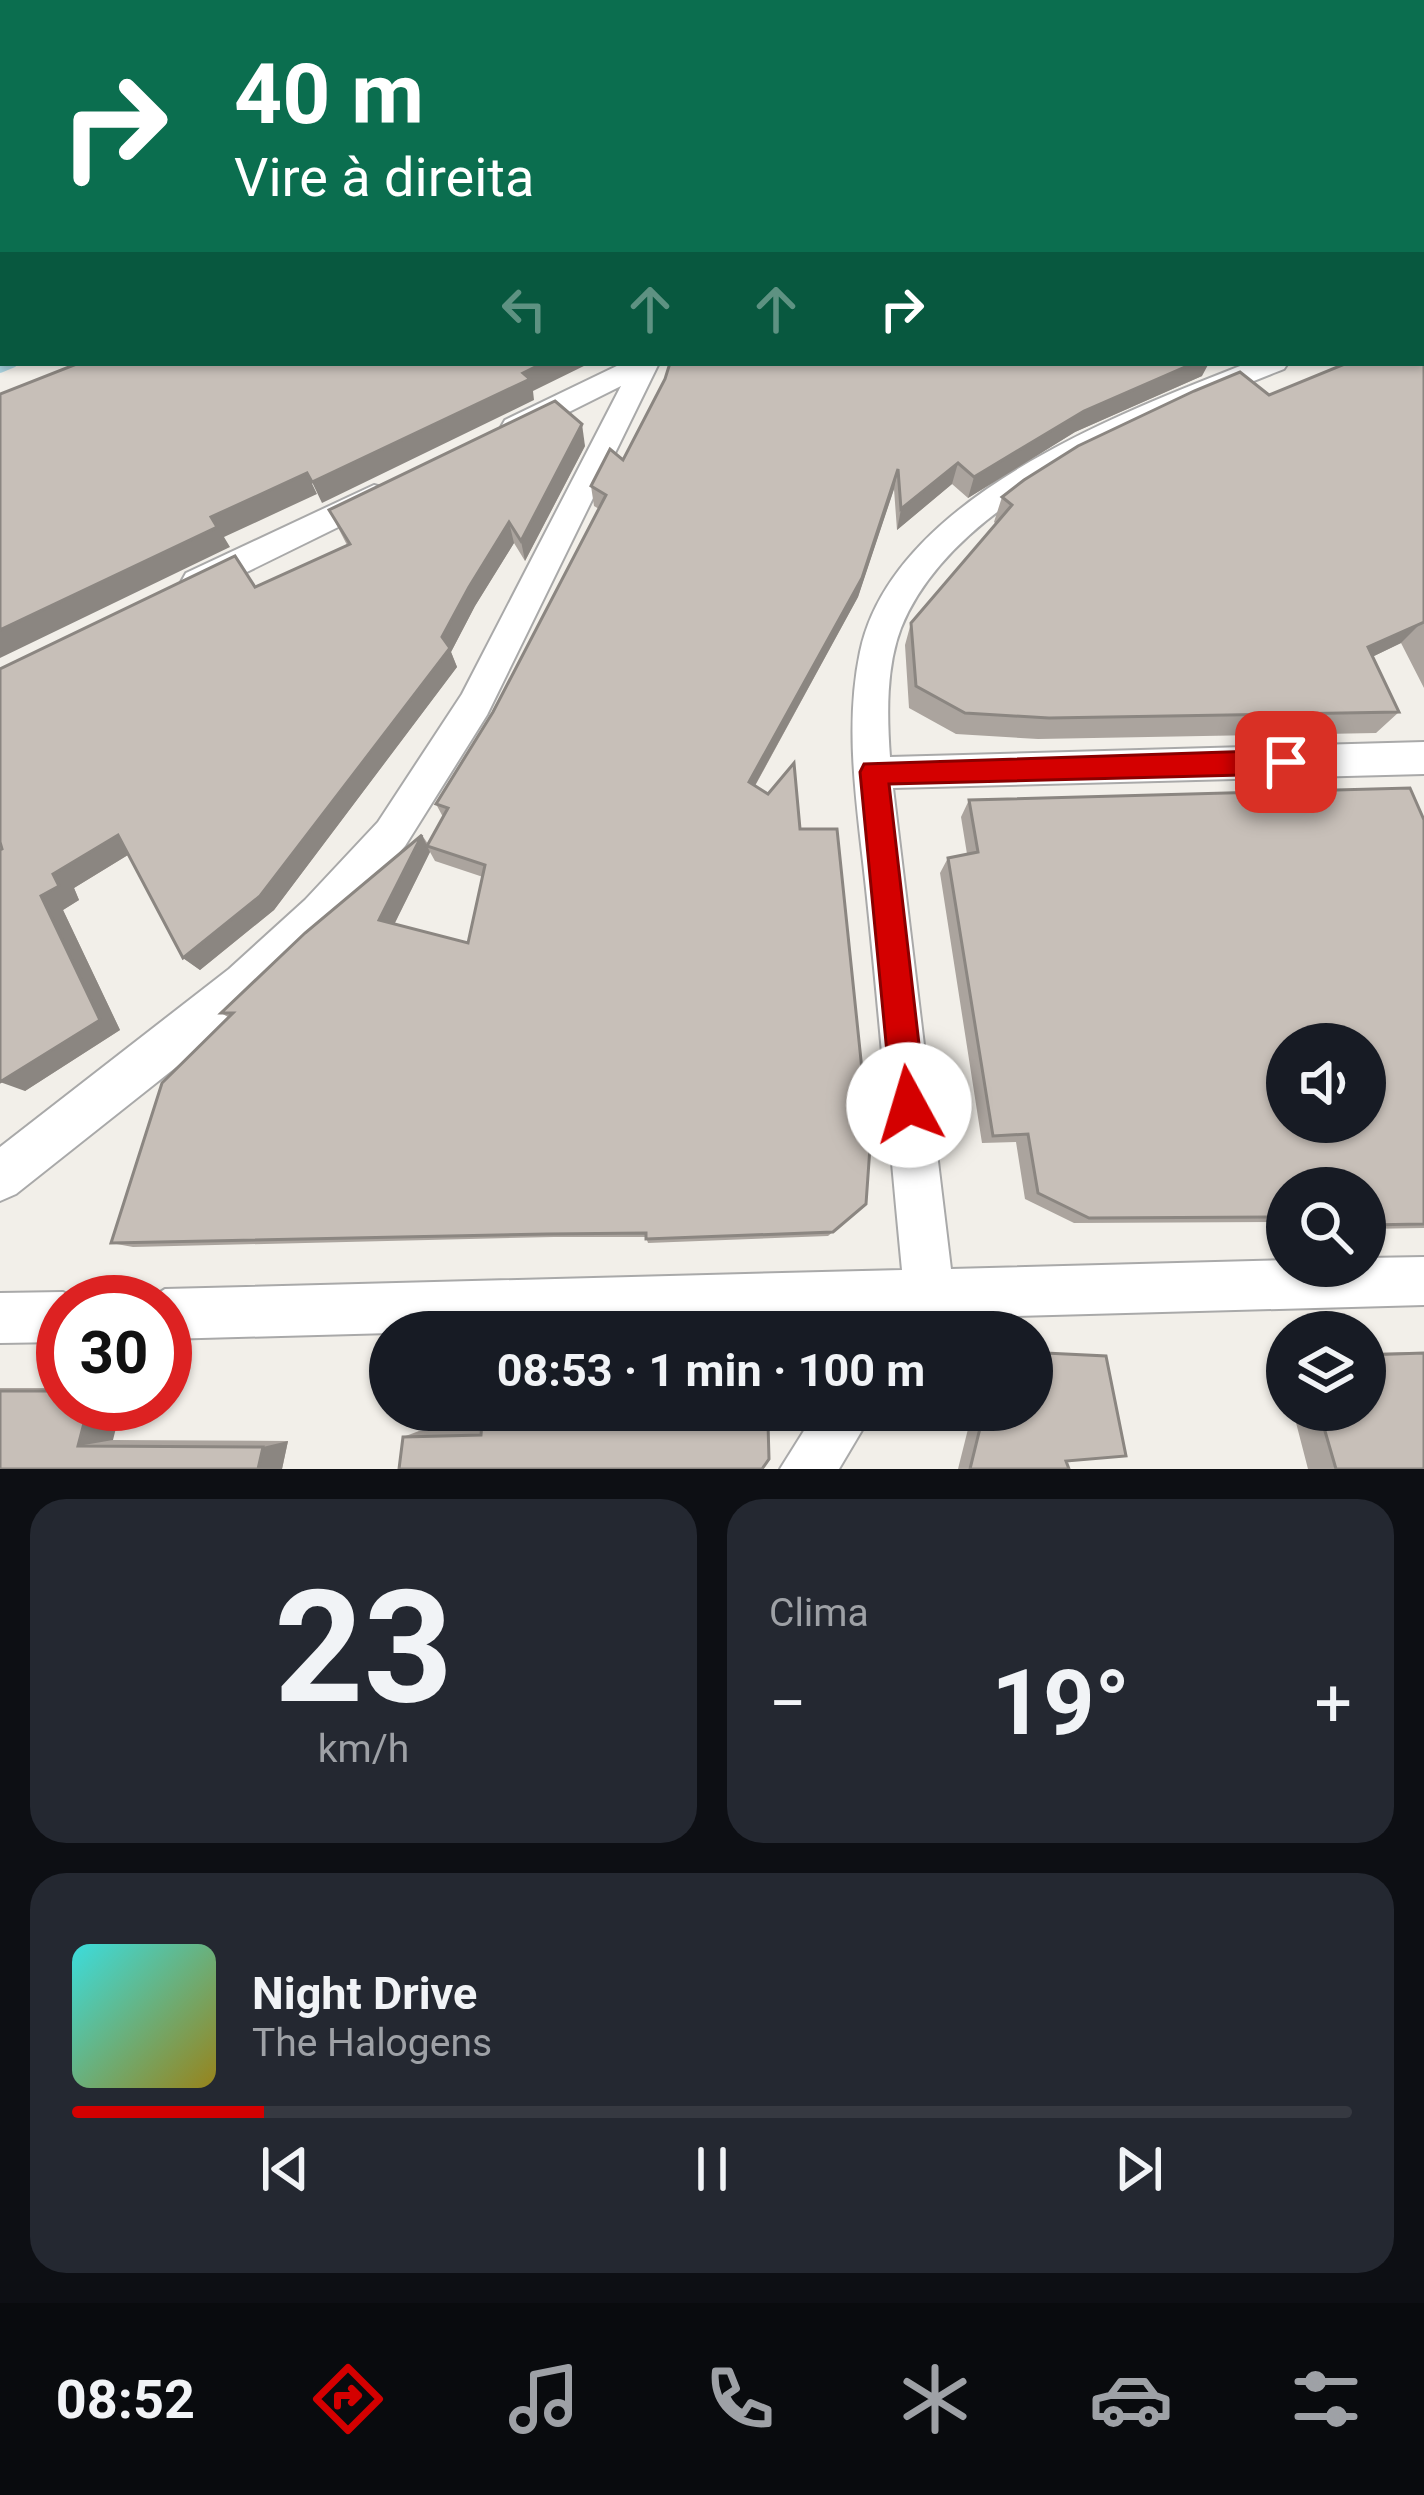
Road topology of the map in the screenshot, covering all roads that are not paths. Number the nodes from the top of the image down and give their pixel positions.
1 (639, 366) edge
2 (644, 366) edge
3 (1267, 366) edge
4 (485, 441) edge
5 (406, 480) edge
6 (171, 595) edge
7 (1424, 758) edge
8 (874, 772) junction
9 (0, 1178) edge
10 (1424, 1281) edge
11 (916, 1311) edge
12 (948, 1311) edge
13 (192, 1314) edge
14 (369, 1314) edge
15 (36, 1317) edge
16 (0, 1318) edge
17 (833, 1431) edge
18 (807, 1469) edge

1 - 4 street
2 - 9 street
3 - 8 street
5 - 6 street
7 - 8 street
8 - 11 street
10 - 12 street
13 - 14 street
15 - 16 street
17 - 18 street

